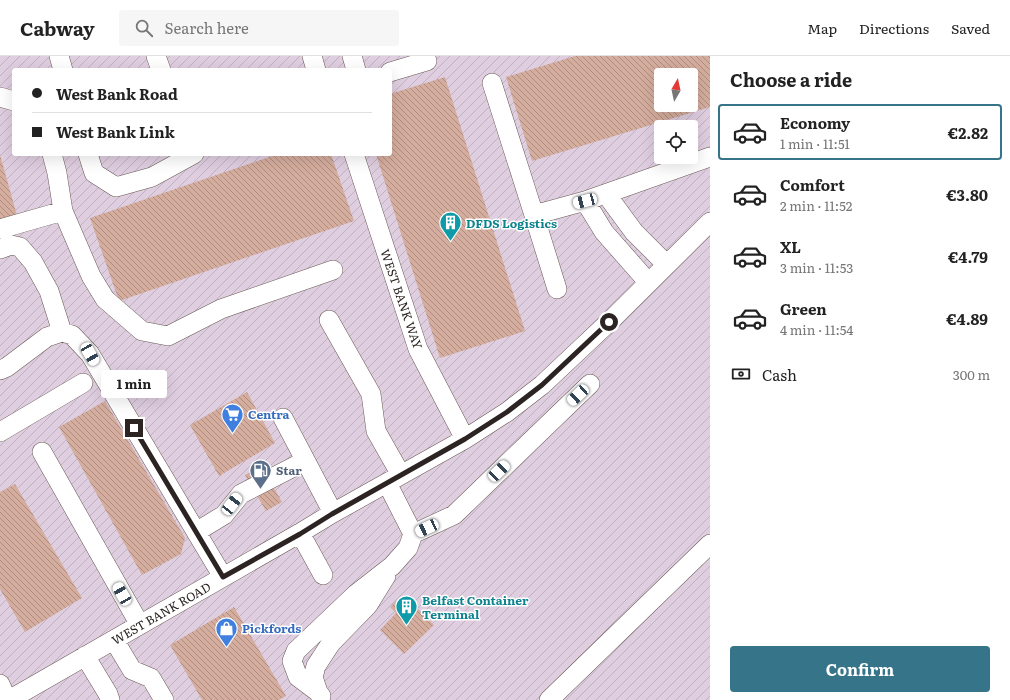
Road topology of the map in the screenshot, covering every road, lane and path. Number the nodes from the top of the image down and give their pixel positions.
1 (59, 56) edge
2 (156, 56) edge
3 (312, 56) edge
4 (352, 56) edge
5 (425, 56) edge
6 (62, 68) edge
7 (160, 68) edge
8 (315, 68) edge
9 (355, 68) edge
10 (392, 71) edge
11 (492, 83) dead end
12 (0, 97) edge
13 (12, 100) edge
14 (53, 156) edge
15 (89, 156) edge
16 (188, 156) edge
17 (355, 156) edge
18 (710, 157) edge
19 (606, 194) junction
20 (585, 201) junction
21 (63, 211) junction
22 (534, 214) junction
23 (710, 222) edge
24 (0, 229) edge
25 (0, 248) edge
26 (666, 264) junction
27 (333, 270) dead end
28 (648, 282) junction
29 (557, 289) dead end
30 (329, 320) dead end
31 (62, 332) junction
32 (0, 370) edge
33 (83, 383) dead end
34 (590, 384) dead end
35 (283, 418) dead end
36 (0, 432) edge
37 (465, 439) junction
38 (42, 452) dead end
39 (305, 461) junction
40 (394, 479) junction
41 (332, 514) junction
42 (196, 532) junction
43 (300, 534) junction
44 (413, 534) junction
45 (710, 544) edge
46 (392, 566) junction
47 (323, 575) dead end
48 (223, 577) junction
49 (140, 625) junction
50 (114, 640) junction
51 (86, 656) junction
52 (0, 684) edge
53 (321, 696) edge
54 (112, 698) edge
55 (8, 700) edge
56 (164, 700) edge
57 (549, 700) edge

1 - 6 street
2 - 7 street
3 - 8 street
4 - 9 street
5 - 10 street
11 - 22 street
12 - 13 street
14 - 21 street
15 - 16 street
17 - 37 street, WEST BANK WAY
18 - 19 street
19 - 20 street
19 - 26 street
20 - 22 street
20 - 28 street
21 - 24 street
21 - 27 street
22 - 29 street
23 - 26 street, WEST BANK ROAD
25 - 31 street
26 - 28 street, WEST BANK ROAD
28 - 37 street, WEST BANK ROAD
30 - 40 street
31 - 32 street
31 - 42 street
33 - 36 street
34 - 44 street
35 - 39 street
37 - 40 street, WEST BANK ROAD
38 - 49 street
39 - 41 street
39 - 42 street
40 - 41 street, WEST BANK ROAD
40 - 44 street
41 - 43 street, WEST BANK ROAD
42 - 48 street
43 - 47 street
43 - 48 street, WEST BANK ROAD
44 - 46 street
45 - 57 street
46 - 53 street
46 - 53 street
48 - 49 street, WEST BANK ROAD
49 - 50 street, WEST BANK ROAD
50 - 51 street, WEST BANK ROAD
50 - 56 street
51 - 54 street
51 - 55 street, WEST BANK ROAD
52 - 55 street

